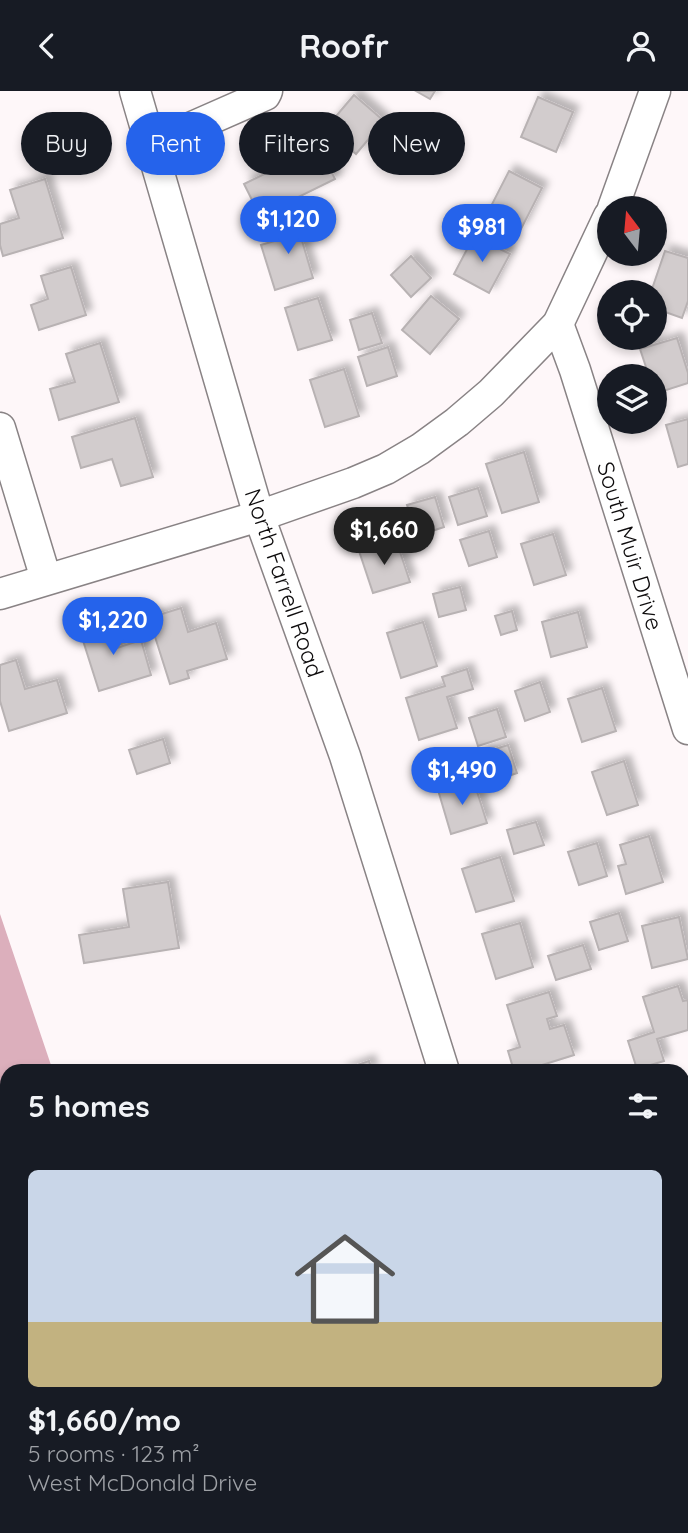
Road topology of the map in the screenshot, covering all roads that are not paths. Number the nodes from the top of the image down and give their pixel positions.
1 (135, 91) edge
2 (267, 91) edge
3 (655, 91) edge
4 (142, 112) edge
5 (225, 113) edge
6 (161, 175) edge
7 (616, 196) edge
8 (597, 241) edge
9 (558, 324) junction
10 (0, 428) edge
11 (259, 516) junction
12 (46, 579) junction
13 (0, 594) edge
14 (688, 729) edge
15 (442, 1064) edge

1 - 4 street, North Farrell Road
2 - 5 street
3 - 7 street
6 - 11 street, North Farrell Road
8 - 9 street
9 - 11 street
9 - 14 street, South Muir Drive
10 - 12 street
11 - 12 street
11 - 15 street, North Farrell Road
12 - 13 street

